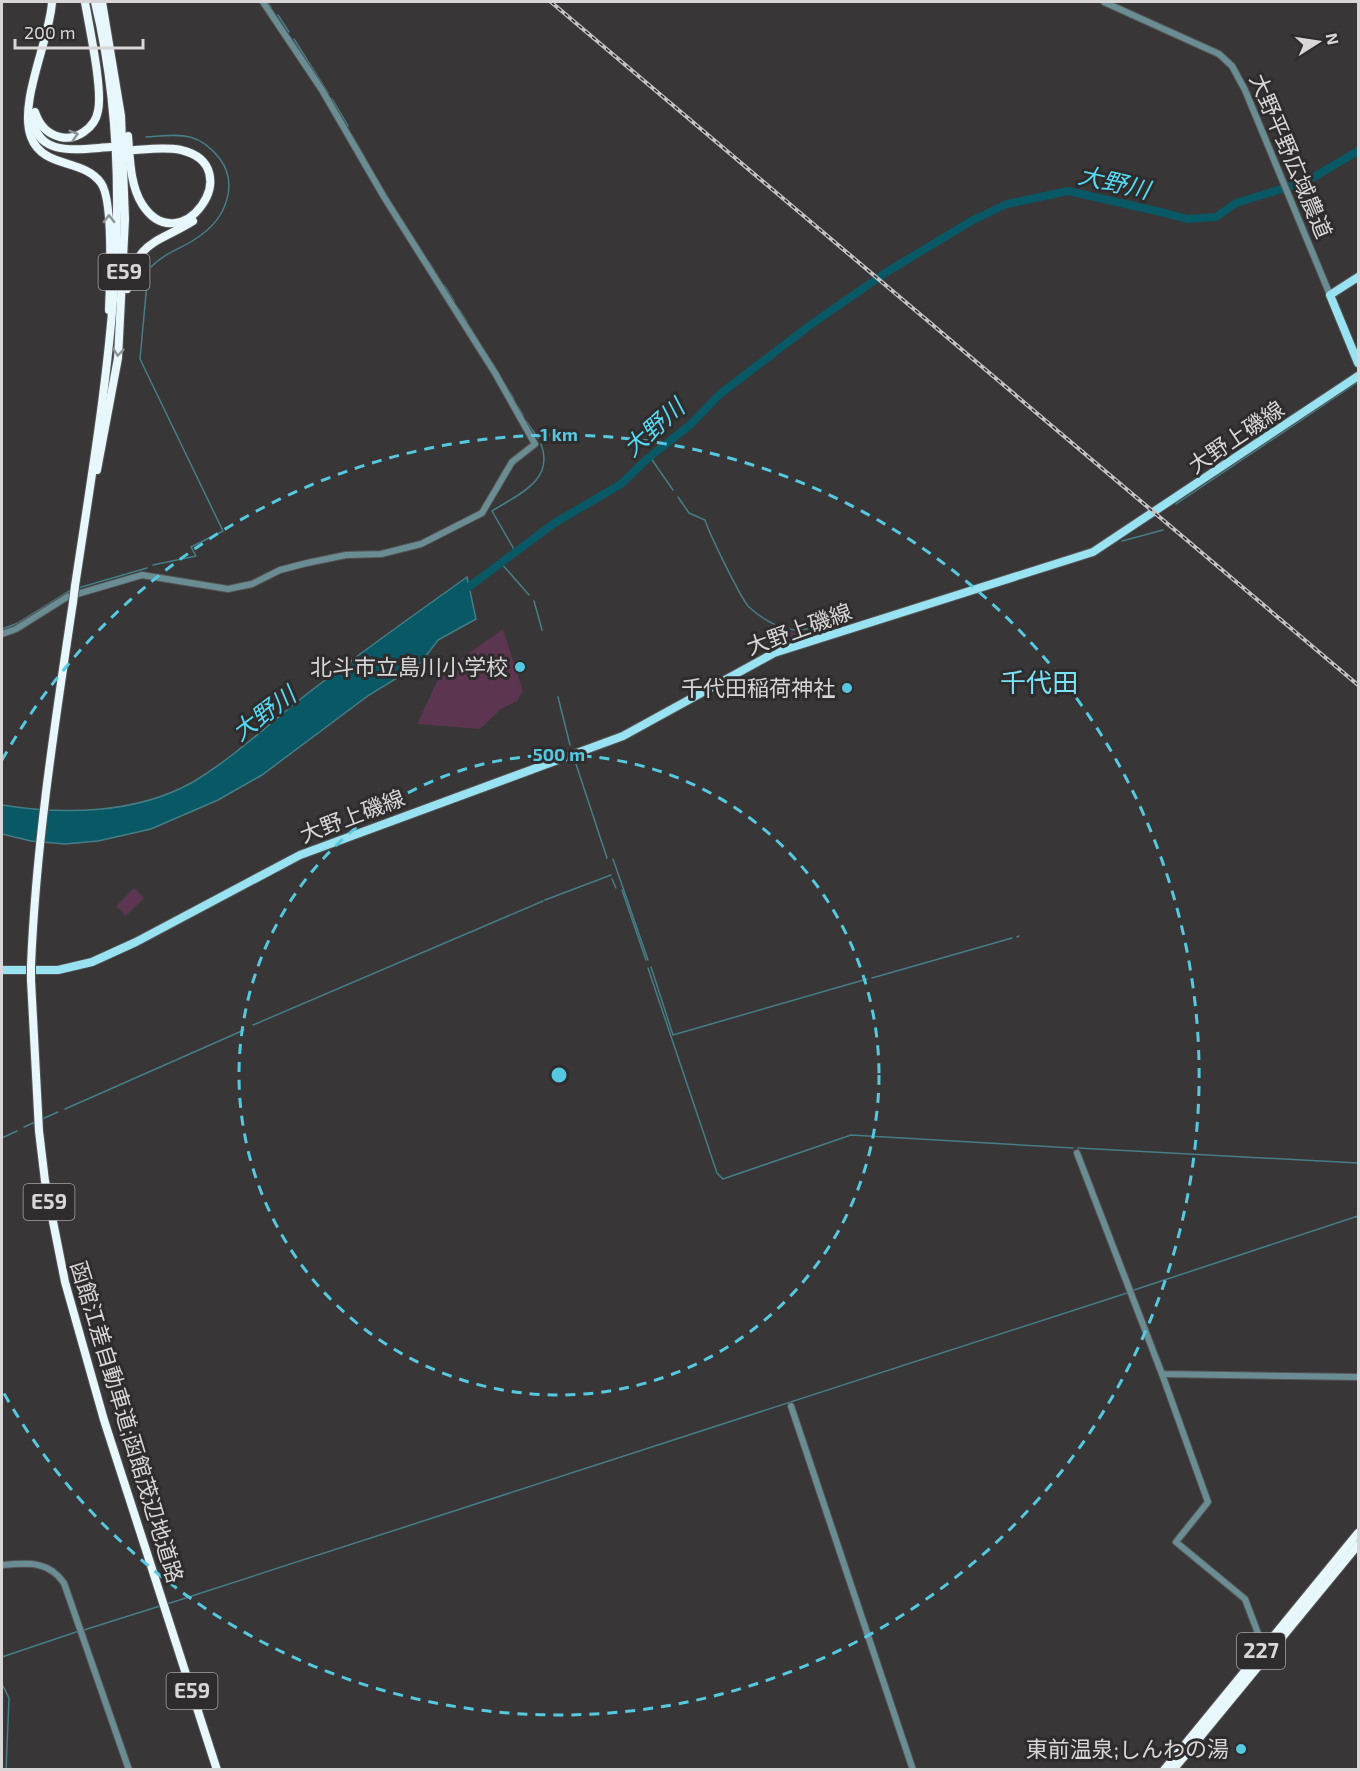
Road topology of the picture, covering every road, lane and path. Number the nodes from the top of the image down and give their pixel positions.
1 (54, 2) edge
2 (85, 2) edge
3 (95, 2) edge
4 (102, 2) edge
5 (263, 2) edge
6 (1104, 2) edge
7 (111, 47) junction
8 (34, 106) junction
9 (28, 125) junction
10 (1359, 277) edge
11 (1330, 295) junction
12 (122, 309) junction
13 (1359, 363) edge
14 (1359, 376) edge
15 (106, 382) junction
16 (82, 541) junction
17 (2, 634) edge
18 (2, 970) edge
19 (1077, 1153) dead end
20 (1162, 1374) junction
21 (1359, 1377) edge
22 (791, 1406) dead end
23 (1359, 1533) edge
24 (1359, 1545) edge
25 (2, 1566) edge
26 (1265, 1652) junction
27 (129, 1770) edge
28 (217, 1770) edge
29 (913, 1770) edge
30 (1164, 1770) edge
31 (1173, 1770) edge

1 - 8 highway
1 - 9 highway
8 -> 2 highway
3 - 15 highway, 函館江差自動車道;函館茂辺地道路 / E59
4 - 7 highway, 函館江差自動車道;函館茂辺地道路 / E59
5 - 17 street
6 - 11 street, 大野平野広域農道
7 - 12 highway, 函館江差自動車道;函館茂辺地道路 / E59
7 - 12 highway
8 - 9 highway
15 -> 9 highway
10 - 11 main road
11 - 13 main road
12 -> 16 highway, 函館江差自動車道;函館茂辺地道路 / E59
14 - 18 main road, 大野上磯線
15 - 16 highway, 函館江差自動車道;函館茂辺地道路 / E59
16 - 28 highway, 函館江差自動車道;函館茂辺地道路 / E59, bridge
19 - 20 street
20 - 21 street
20 - 26 street
22 - 29 street
23 - 26 highway, 227
24 - 26 highway, 227
25 - 27 street
26 - 30 highway, 227
26 - 31 highway, 227

